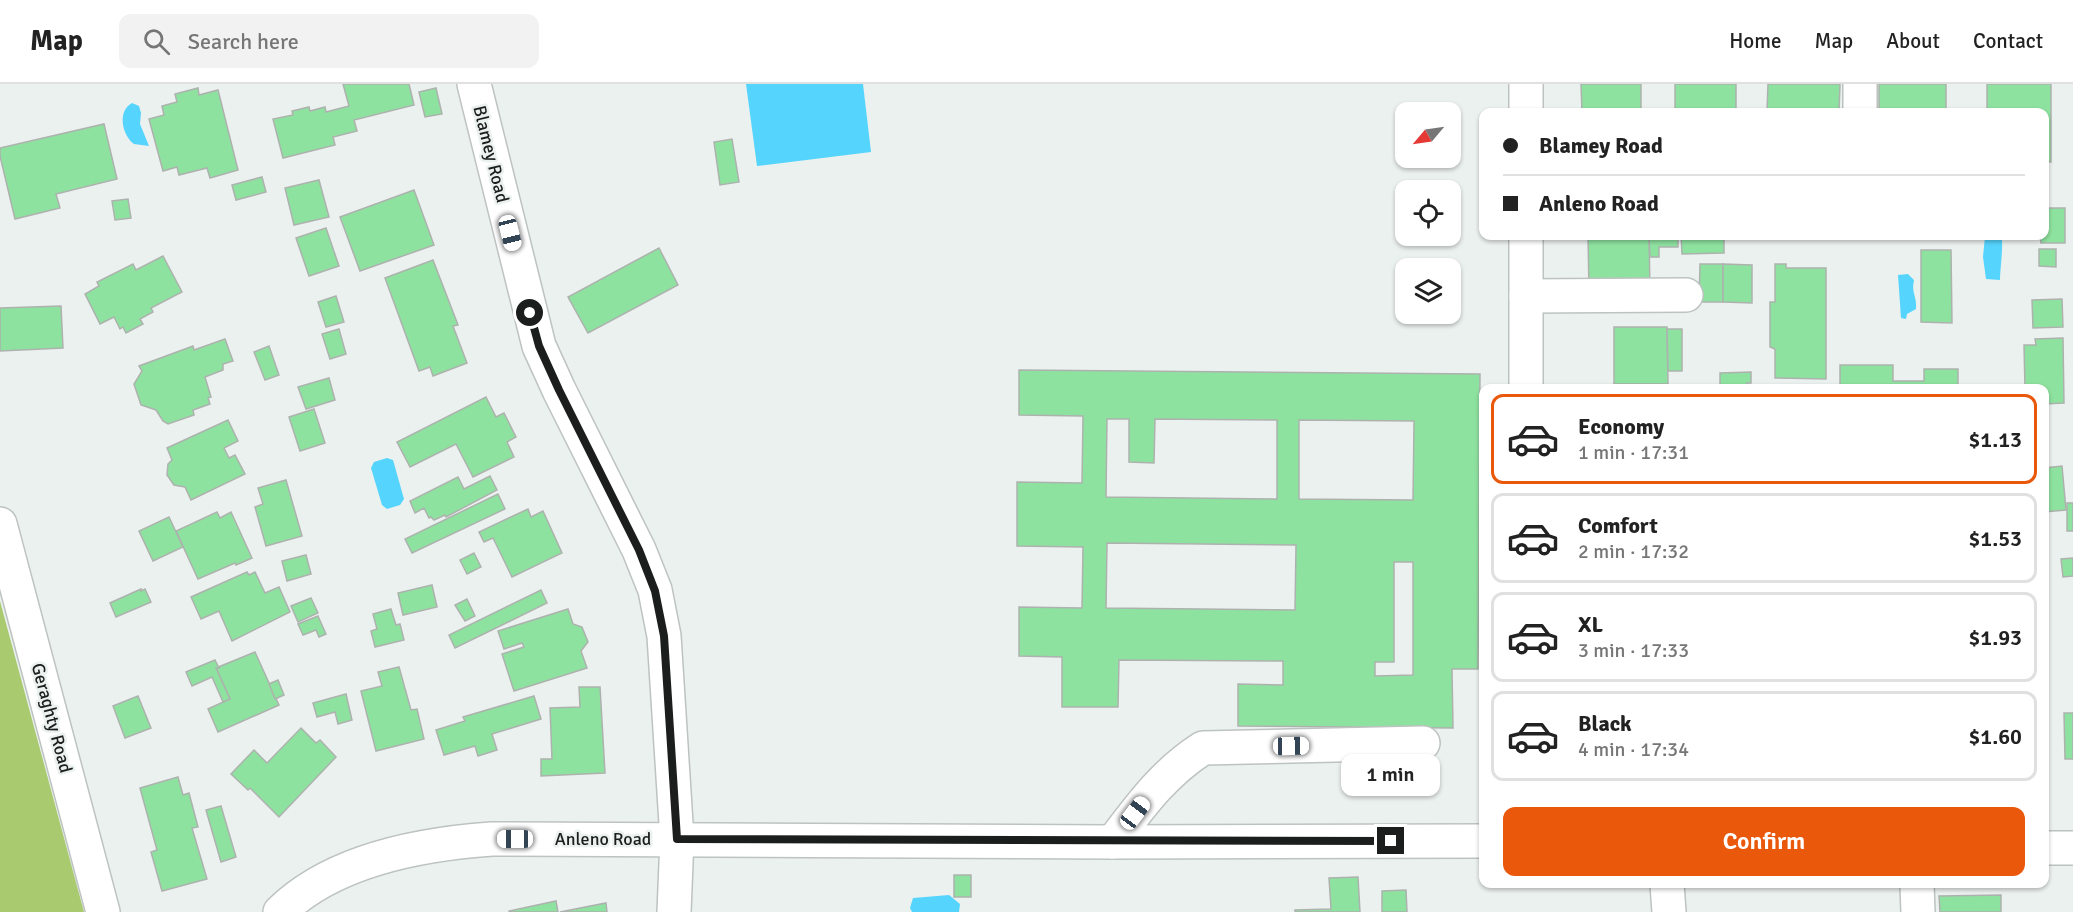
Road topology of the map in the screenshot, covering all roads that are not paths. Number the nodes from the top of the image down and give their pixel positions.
1 (474, 84) edge
2 (1526, 84) edge
3 (1860, 84) edge
4 (1526, 108) edge
5 (1860, 108) edge
6 (1526, 240) edge
7 (1686, 295) dead end
8 (1526, 296) junction
9 (1527, 384) edge
10 (0, 524) edge
11 (1423, 743) dead end
12 (677, 839) junction
13 (1479, 841) edge
14 (1113, 842) junction
15 (2049, 848) edge
16 (2073, 849) edge
17 (1667, 888) edge
18 (1917, 888) edge
19 (103, 912) edge
20 (279, 912) edge
21 (674, 912) edge
22 (1669, 912) edge
23 (1918, 912) edge

1 - 12 street, Blamey Road
2 - 4 street
3 - 5 street
6 - 8 street
7 - 8 street
8 - 9 street
10 - 19 street, Geraghty Road
11 - 14 street
12 - 14 street, Anleno Road
12 - 20 street, Anleno Road
12 - 21 street, Blamey Road
13 - 14 street, Anleno Road
15 - 16 street
17 - 22 street
18 - 23 street

